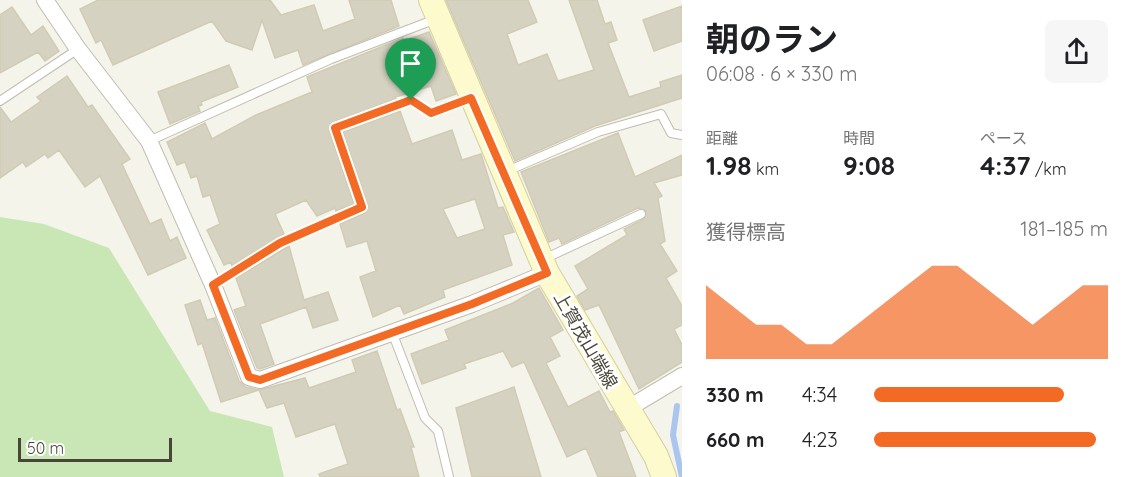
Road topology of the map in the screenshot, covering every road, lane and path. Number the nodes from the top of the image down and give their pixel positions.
1 (45, 0) edge
2 (434, 9) edge
3 (78, 49) junction
4 (471, 98) junction
5 (0, 101) edge
6 (682, 135) edge
7 (149, 141) junction
8 (504, 172) junction
9 (641, 214) dead end
10 (545, 266) junction
11 (213, 285) junction
12 (392, 333) junction
13 (682, 375) edge
14 (627, 409) junction
15 (449, 477) edge
16 (664, 477) edge

1 - 3 street
2 - 4 main road, 上賀茂山端線
2 - 7 lane
3 - 5 lane
3 - 7 street
4 - 8 main road, 上賀茂山端線
4 - 11 lane
6 - 8 lane
7 - 11 street
8 - 10 main road, 上賀茂山端線
9 - 10 lane
10 - 12 street
10 - 14 main road, 上賀茂山端線
11 - 12 street
12 - 15 lane
13 - 14 street
14 - 16 main road, 上賀茂山端線

